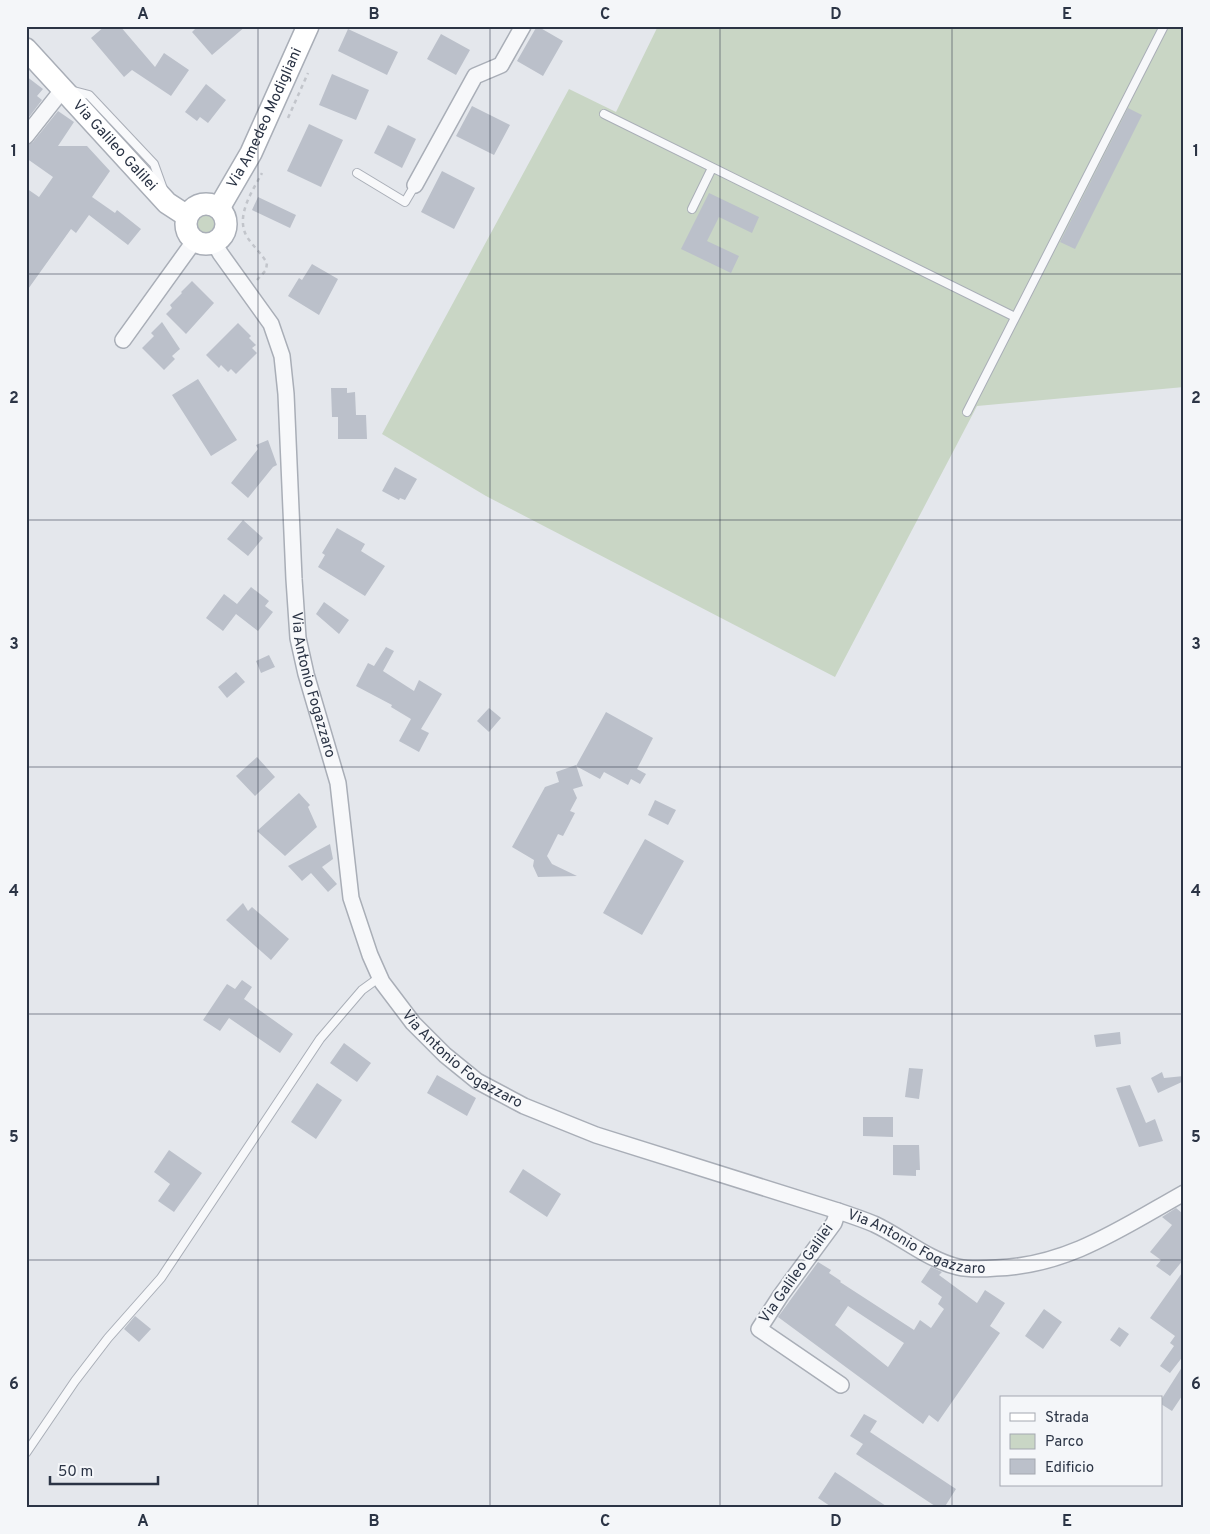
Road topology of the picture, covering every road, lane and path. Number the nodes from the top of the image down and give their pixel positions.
1 (308, 26) edge
2 (523, 26) edge
3 (1164, 26) edge
4 (26, 49) edge
5 (63, 88) junction
6 (604, 114) dead end
7 (26, 136) edge
8 (712, 168) junction
9 (356, 174) dead end
10 (415, 185) joint
11 (253, 190) dead end
12 (218, 208) junction
13 (692, 209) dead end
14 (187, 216) junction
15 (204, 241) junction
16 (254, 282) dead end
17 (1016, 317) junction
18 (123, 340) dead end
19 (967, 412) dead end
20 (380, 977) junction
21 (1184, 1192) edge
22 (838, 1211) junction
23 (841, 1385) dead end
24 (26, 1453) edge

1 - 12 street, Via Amedeo Modigliani
2 - 10 street
3 - 17 lane
4 - 5 street, Via Galileo Galilei
5 - 7 street
5 - 14 street, Via Galileo Galilei
6 - 8 lane
8 - 13 lane
8 - 17 lane
9 - 10 lane
11 - 16 path
12 - 14 street
12 - 15 street
14 - 15 street
15 - 18 street
15 - 20 street, Via Antonio Fogazzaro
17 - 19 lane
20 - 22 street, Via Antonio Fogazzaro
20 - 24 lane
21 - 22 street, Via Antonio Fogazzaro
22 - 23 street, Via Galileo Galilei

